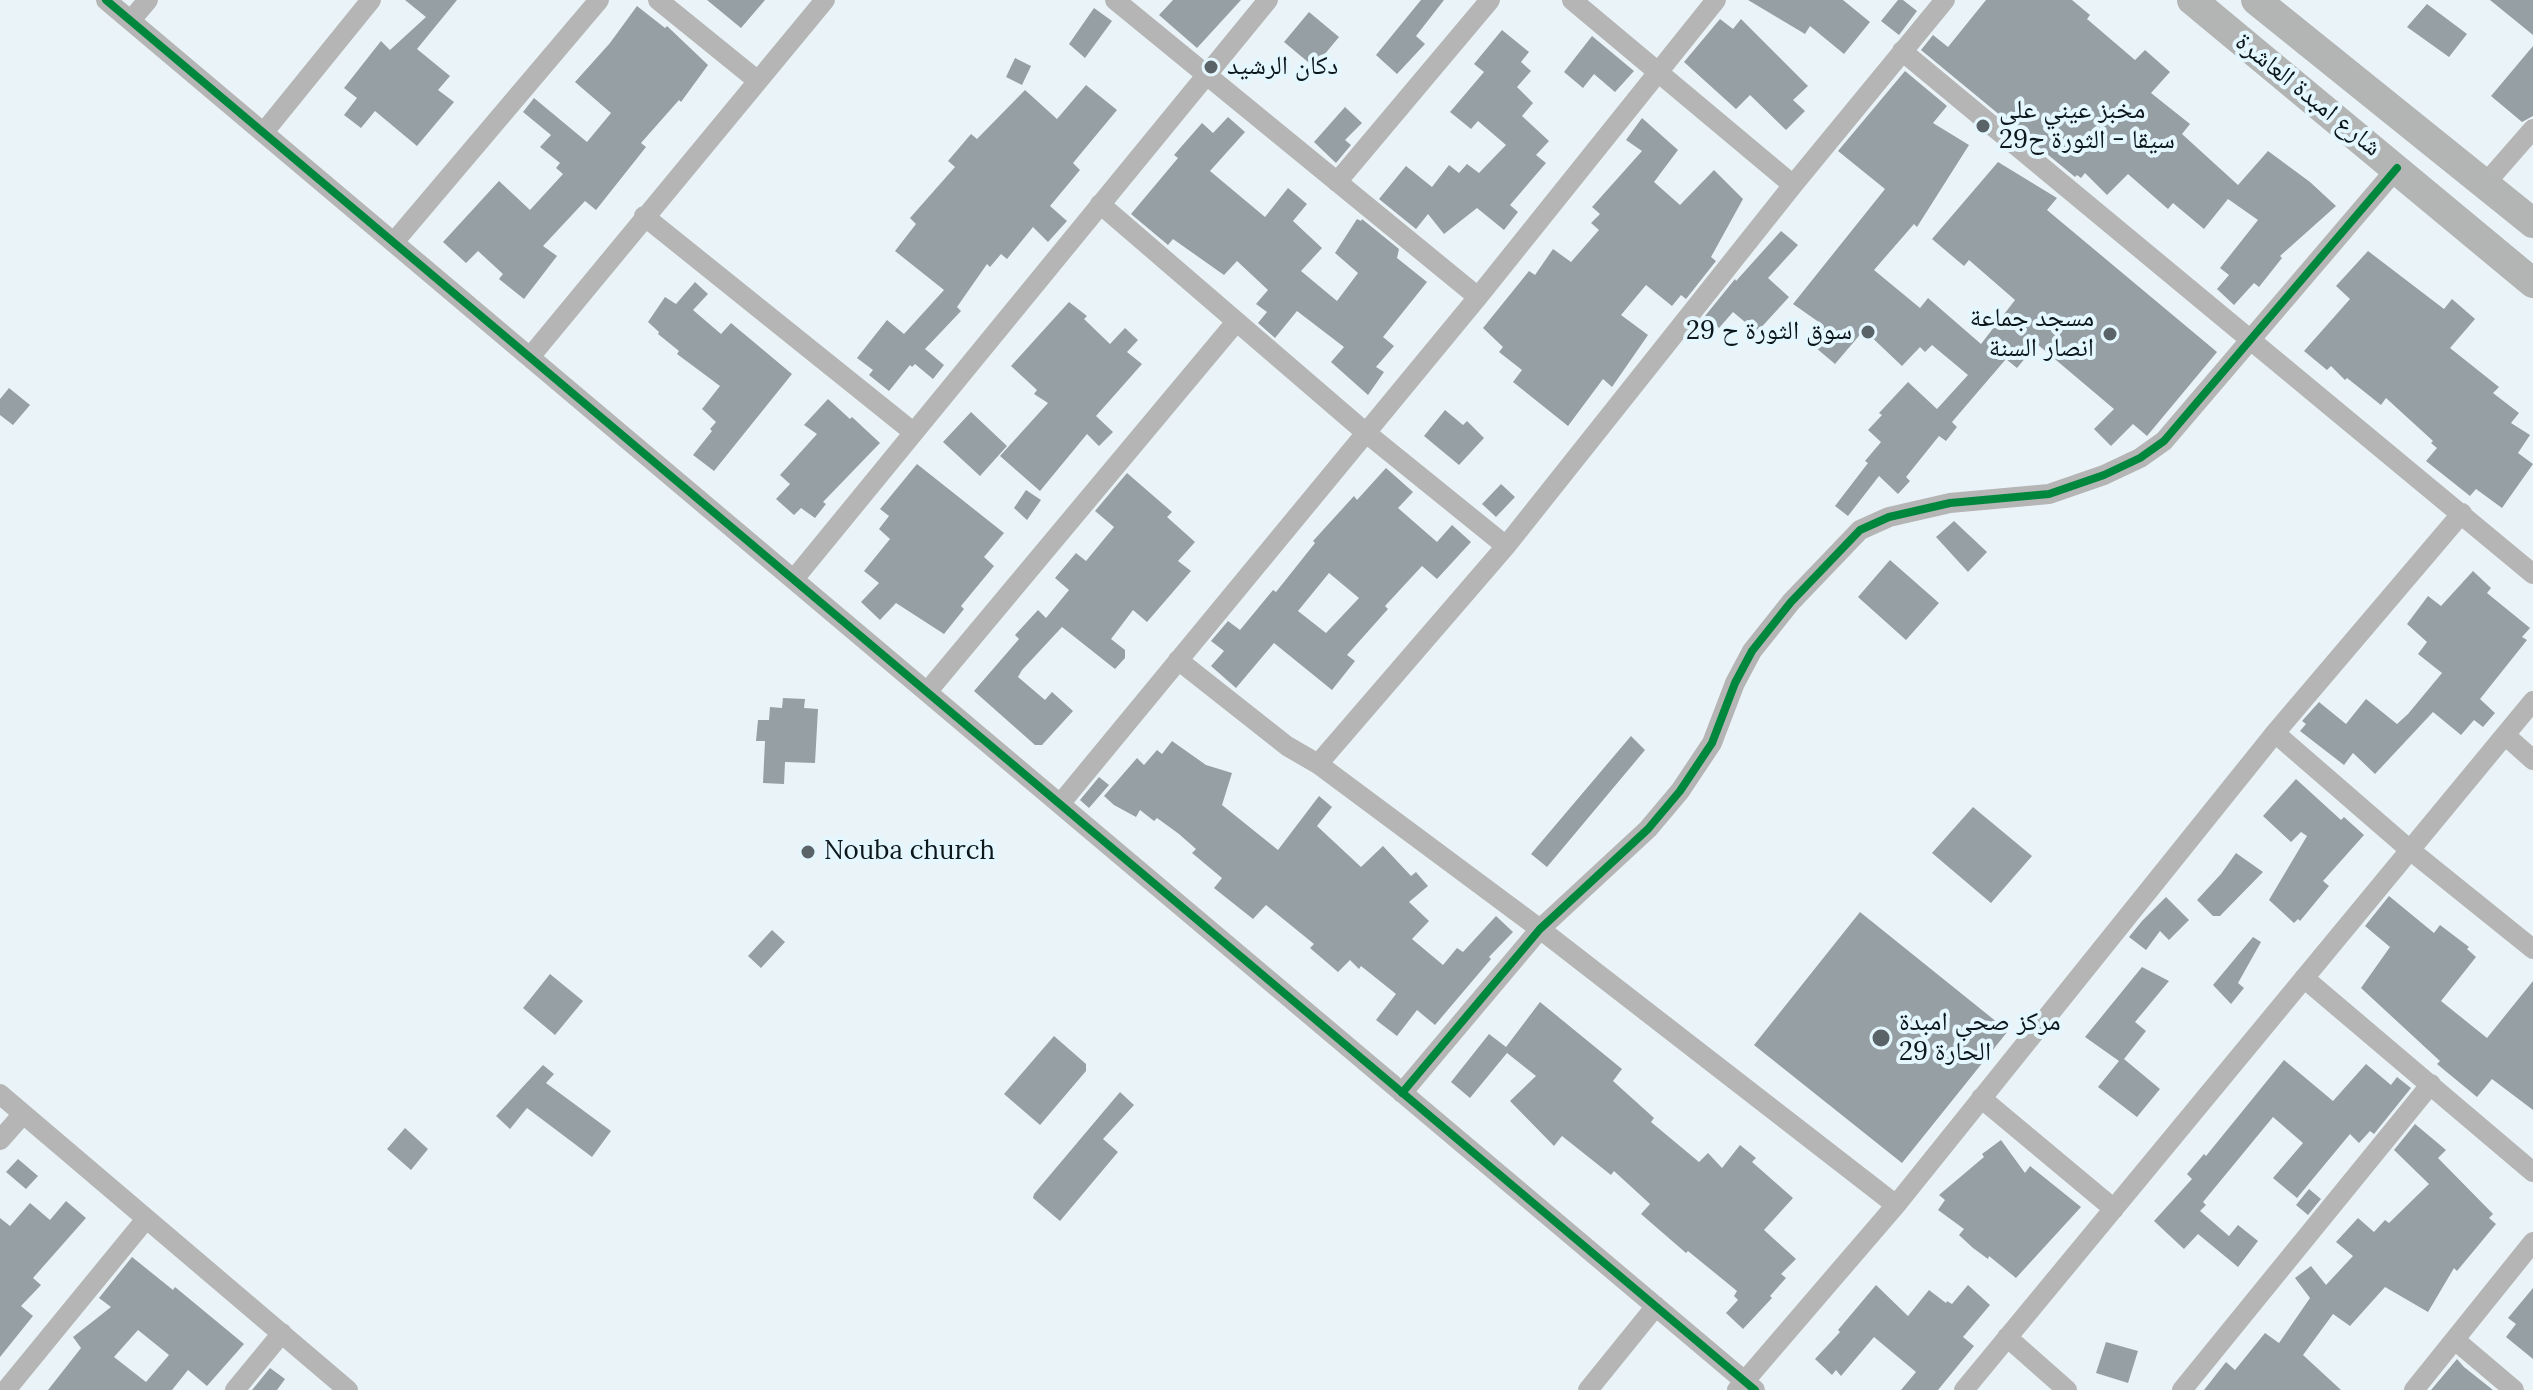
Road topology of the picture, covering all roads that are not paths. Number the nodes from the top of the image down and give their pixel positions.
1 (106, 0) edge
2 (148, 0) edge
3 (371, 0) edge
4 (599, 0) edge
5 (658, 0) edge
6 (825, 0) edge
7 (1115, 0) edge
8 (1268, 0) edge
9 (1490, 0) edge
10 (1572, 0) edge
11 (1716, 0) edge
12 (1945, 0) edge
13 (2192, 0) edge
14 (2256, 0) edge
15 (131, 20) junction
16 (1902, 51) junction
17 (1657, 72) junction
18 (1207, 75) junction
19 (758, 81) junction
20 (2533, 129) edge
21 (264, 132) junction
22 (2397, 168) junction
23 (1337, 182) junction
24 (2485, 184) junction
25 (1793, 185) junction
26 (1100, 204) junction
27 (644, 216) junction
28 (2533, 223) edge
29 (394, 242) junction
30 (2533, 283) edge
31 (1478, 297) junction
32 (1236, 322) junction
33 (2251, 339) junction
34 (530, 357) junction
35 (913, 432) junction
36 (1365, 432) junction
37 (2462, 513) junction
38 (1506, 546) junction
39 (2533, 574) edge
40 (794, 579) junction
41 (1178, 660) junction
42 (927, 692) junction
43 (2533, 701) edge
44 (2275, 733) junction
45 (2505, 735) junction
46 (2533, 760) edge
47 (1318, 764) junction
48 (1060, 804) junction
49 (2410, 850) junction
50 (1540, 929) junction
51 (2533, 949) edge
52 (2304, 978) junction
53 (2431, 1084) junction
54 (1402, 1093) junction
55 (0, 1094) edge
56 (1981, 1098) junction
57 (23, 1114) junction
58 (0, 1140) edge
59 (2533, 1172) edge
60 (1896, 1205) junction
61 (2114, 1209) junction
62 (146, 1219) junction
63 (2533, 1242) edge
64 (1656, 1306) junction
65 (282, 1333) junction
66 (2007, 1337) junction
67 (2455, 1340) junction
68 (1745, 1387) edge
69 (6, 1390) edge
70 (235, 1390) edge
71 (348, 1390) edge
72 (1588, 1390) edge
73 (1964, 1390) edge
74 (2067, 1390) edge
75 (2182, 1390) edge
76 (2414, 1390) edge
77 (2514, 1390) edge

1 - 15 street
2 - 15 street
3 - 21 street
4 - 29 street
5 - 19 street
6 - 19 street
7 - 18 street
8 - 18 street
9 - 23 street
10 - 17 street
11 - 17 street
12 - 16 street
13 - 22 main road, شارع امبدة العاشرة
14 - 24 main road, شارع امبدة العاشرة
15 - 21 street
16 - 25 street
16 - 33 street
17 - 25 street
17 - 31 street
18 - 23 street
18 - 26 street
19 - 27 street
20 - 24 street
21 - 29 street
22 - 30 main road, شارع امبدة العاشرة
22 - 33 street
23 - 31 street
24 - 28 main road, شارع امبدة العاشرة
25 - 38 street
26 - 32 street
26 - 35 street
27 - 34 street
27 - 35 street
29 - 34 street
31 - 36 street
32 - 36 street
32 - 42 street
33 - 37 street
33 - 50 street
34 - 40 street
35 - 40 street
36 - 38 street
36 - 41 street
37 - 39 street
37 - 44 street
38 - 47 street
40 - 42 street
41 - 47 street
41 - 48 street
42 - 48 street
43 - 45 street
44 - 49 street
44 - 56 street
45 - 46 street
45 - 49 street
47 - 50 street
48 - 54 street
49 - 51 street
49 - 52 street
50 - 54 street
50 - 60 street
52 - 53 street
52 - 61 street
53 - 59 street
53 - 75 street
54 - 64 street
55 - 57 street
56 - 60 street
56 - 61 street
57 - 58 street
57 - 62 street
60 - 68 street
61 - 66 street
62 - 65 street
62 - 69 street
63 - 67 street
64 - 68 street
64 - 72 street
65 - 70 street
65 - 71 street
66 - 73 street
66 - 74 street
67 - 76 street
67 - 77 street

